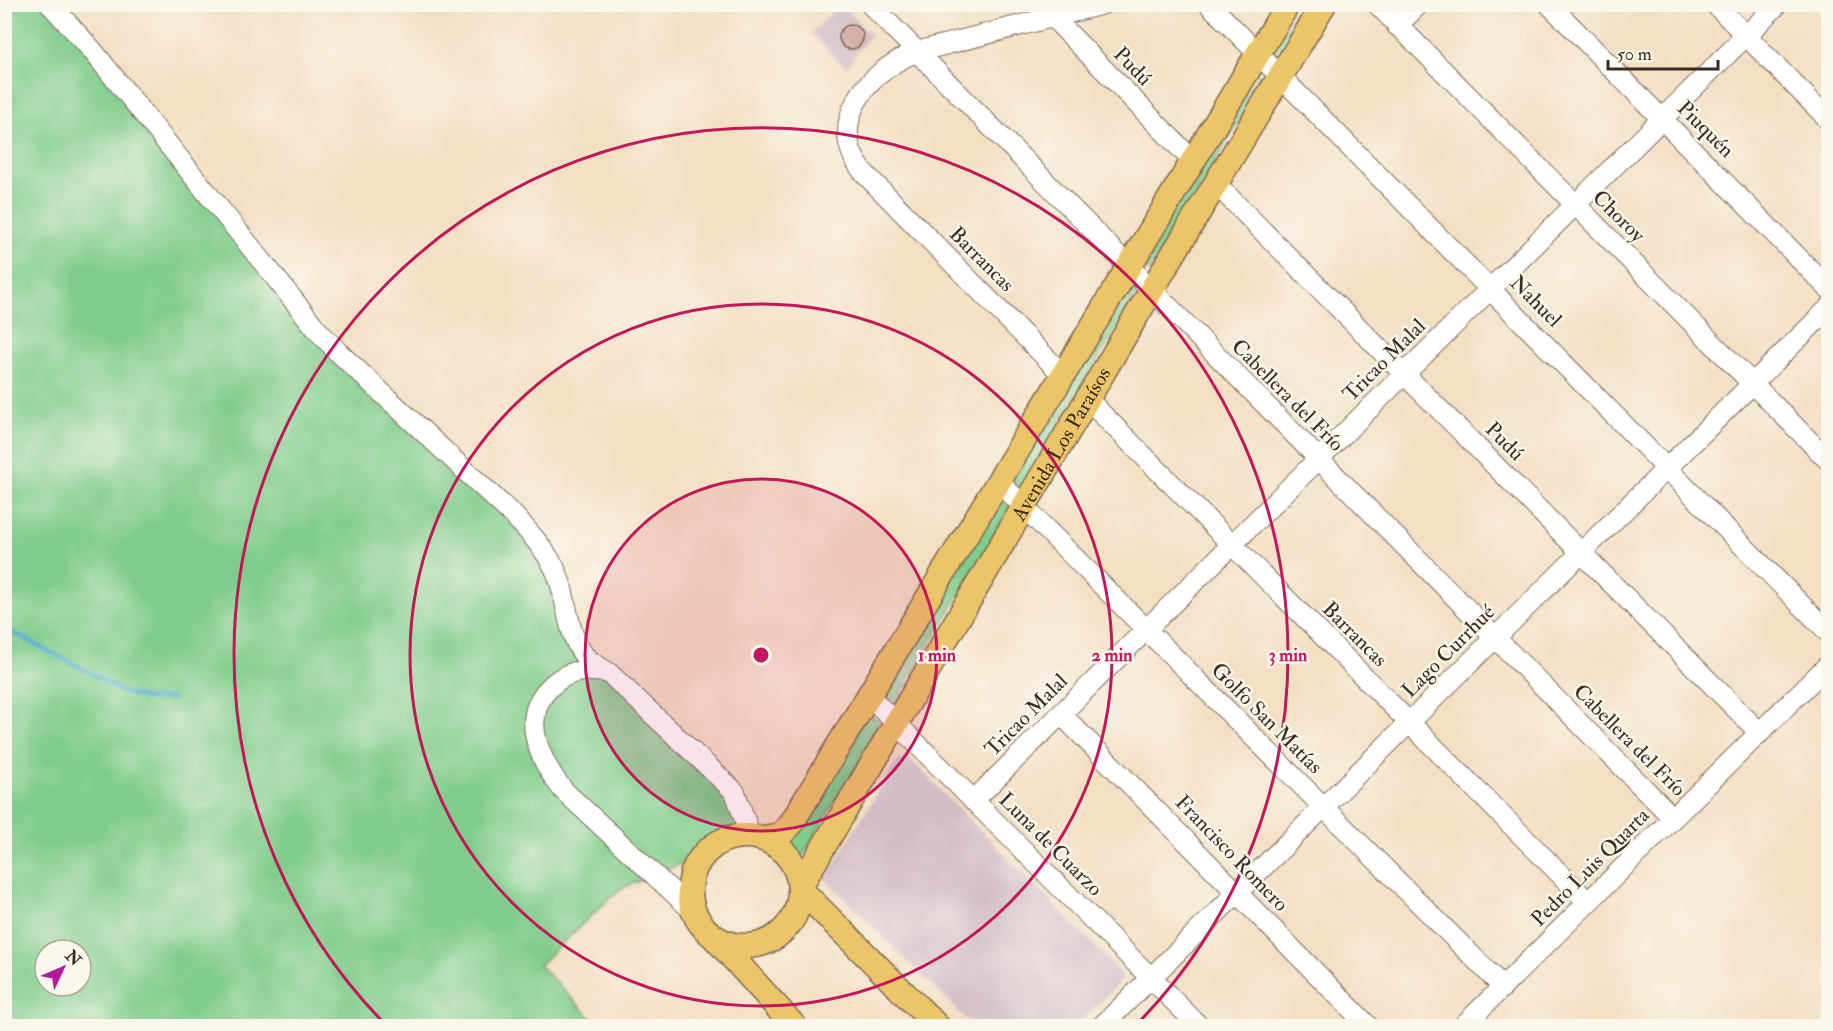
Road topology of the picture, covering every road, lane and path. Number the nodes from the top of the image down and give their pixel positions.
1 (50, 4) edge
2 (870, 4) edge
3 (1103, 4) edge
4 (1209, 4) edge
5 (1288, 4) edge
6 (1324, 4) edge
7 (1377, 4) edge
8 (1419, 4) edge
9 (1549, 4) edge
10 (1715, 4) edge
11 (1778, 4) edge
12 (1046, 11) edge
13 (1397, 26) junction
14 (1746, 36) junction
15 (916, 52) junction
16 (1257, 55) junction
17 (1280, 78) junction
18 (1828, 118) edge
19 (1662, 119) junction
20 (1193, 161) junction
21 (1216, 184) junction
22 (1575, 205) junction
23 (1128, 267) junction
24 (1828, 288) edge
25 (1490, 289) junction
26 (1151, 291) junction
27 (1828, 309) edge
28 (1404, 374) junction
29 (1063, 375) junction
30 (1753, 384) junction
31 (1087, 399) junction
32 (1318, 459) junction
33 (1828, 460) edge
34 (1667, 468) junction
35 (999, 482) junction
36 (1023, 507) junction
37 (1232, 544) junction
38 (1582, 553) junction
39 (1146, 630) junction
40 (1828, 632) edge
41 (1496, 638) junction
42 (1828, 665) edge
43 (609, 673) junction
44 (869, 696) junction
45 (1061, 714) junction
46 (895, 723) junction
47 (1410, 723) junction
48 (1760, 733) junction
49 (973, 801) junction
50 (1324, 808) junction
51 (1674, 818) junction
52 (757, 837) junction
53 (801, 888) junction
54 (1237, 893) junction
55 (1588, 902) junction
56 (694, 912) junction
57 (710, 933) junction
58 (1151, 978) junction
59 (1503, 987) junction
60 (794, 1026) edge
61 (937, 1026) edge
62 (1102, 1026) edge
63 (1199, 1026) edge
64 (1368, 1026) edge
65 (1463, 1026) edge

1 - 43 street
2 - 15 street, Cabellera del Frío
3 - 12 street, Barrancas
4 - 16 street, Nahuel
5 - 16 main road, Avenida Los Paraísos
6 - 17 main road, Avenida Los Paraísos
7 - 13 street, Choroy
8 - 13 street
9 - 19 street, Piuquén
10 - 14 street
11 - 14 street, Tricao Malal
12 - 15 street, Barrancas
12 - 20 street, Pudú
13 - 22 street, Choroy
14 - 18 street
14 - 19 street, Tricao Malal
15 - 23 street, Cabellera del Frío
15 - 29 street, Barrancas
16 - 17 street, Nahuel
16 - 20 main road, Avenida Los Paraísos
17 - 21 main road, Avenida Los Paraísos
17 - 25 street, Nahuel
19 - 22 street, Tricao Malal
19 - 24 street, Piuquén
20 - 23 main road, Avenida Los Paraísos
21 - 26 main road, Avenida Los Paraísos
21 - 28 street, Pudú
22 - 25 street, Tricao Malal
22 - 30 street, Choroy
23 - 26 street, Cabellera del Frío
23 - 29 main road, Avenida Los Paraísos
25 - 28 street, Tricao Malal
25 - 34 street, Nahuel
26 - 31 main road, Avenida Los Paraísos
26 - 32 street, Cabellera del Frío
27 - 30 street, Lago Currhué
28 - 32 street, Tricao Malal
28 - 38 street, Pudú
29 - 35 main road, Avenida Los Paraísos
30 - 33 street, Choroy
30 - 34 street, Lago Currhué
31 - 36 main road, Avenida Los Paraísos
31 - 37 street, Barrancas
32 - 37 street, Tricao Malal
32 - 41 street, Cabellera del Frío
34 - 38 street, Lago Currhué
34 - 40 street, Nahuel
35 - 36 street, Golfo San Matías
35 - 44 main road, Avenida Los Paraísos
36 - 39 street, Golfo San Matías
36 - 46 main road, Avenida Los Paraísos
37 - 39 street, Tricao Malal
37 - 47 street, Barrancas
38 - 41 street, Lago Currhué
38 - 48 street, Pudú
39 - 45 street, Tricao Malal
39 - 50 street, Golfo San Matías
41 - 47 street, Lago Currhué
41 - 51 street, Cabellera del Frío
42 - 48 street, Pedro Luis Quarta
43 - 52 street
43 - 56 street
44 - 46 street, Luna de Cuarzo
44 - 52 main road, Avenida Los Paraísos
45 - 49 street, Tricao Malal
45 - 54 street, Francisco Romero
46 - 49 street, Luna de Cuarzo
46 - 53 main road, Avenida Los Paraísos
47 - 50 street, Lago Currhué
47 - 55 street, Barrancas
48 - 51 street, Pedro Luis Quarta
49 - 58 street, Luna de Cuarzo
50 - 54 street, Lago Currhué
50 - 59 street, Golfo San Matías
51 - 55 street, Pedro Luis Quarta
52 - 53 main road
52 - 56 main road, Avenida Los Paraísos
53 - 57 main road, Avenida Los Paraísos
53 - 61 main road
54 - 58 street, Lago Currhué
54 - 64 street, Francisco Romero
55 - 59 street, Pedro Luis Quarta
56 - 57 main road, Avenida Los Paraísos
57 - 60 main road
58 - 62 street, Lago Currhué
58 - 63 street, Luna de Cuarzo
59 - 65 street, Pedro Luis Quarta

